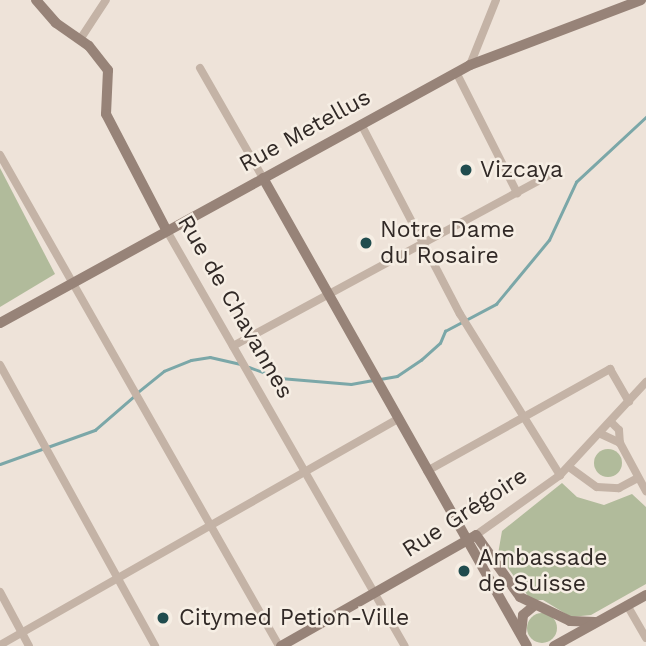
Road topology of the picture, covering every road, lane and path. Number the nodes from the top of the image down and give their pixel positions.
1 (36, 0) edge
2 (106, 0) edge
3 (496, 0) edge
4 (641, 0) edge
5 (81, 38) junction
6 (470, 65) junction
7 (200, 68) dead end
8 (457, 72) junction
9 (361, 124) junction
10 (0, 155) edge
11 (557, 171) dead end
12 (262, 178) junction
13 (517, 193) junction
14 (167, 231) junction
15 (422, 246) junction
16 (71, 283) junction
17 (329, 296) junction
18 (0, 323) edge
19 (233, 346) junction
20 (0, 365) edge
21 (646, 382) edge
22 (629, 402) junction
23 (525, 418) junction
24 (398, 419) junction
25 (611, 422) junction
26 (601, 434) junction
27 (620, 443) junction
28 (569, 467) junction
29 (427, 471) junction
30 (305, 472) junction
31 (560, 475) junction
32 (638, 478) junction
33 (646, 491) edge
34 (211, 524) junction
35 (471, 538) junction
36 (117, 578) junction
37 (0, 592) edge
38 (374, 593) junction
39 (646, 594) edge
40 (535, 605) junction
41 (627, 605) junction
42 (562, 616) junction
43 (595, 622) junction
44 (21, 632) junction
45 (646, 638) edge
46 (524, 641) edge
47 (0, 645) edge
48 (29, 646) edge
49 (155, 646) edge
50 (280, 646) edge
51 (405, 646) edge
52 (554, 646) edge

1 - 5 street, Rue de Chavannes
2 - 5 street
3 - 6 street
4 - 6 street, Rue Metellus
5 - 14 street, Rue de Chavannes
6 - 8 street, Rue Metellus
7 - 12 street
8 - 9 street, Rue Metellus
8 - 13 street
9 - 12 street, Rue Metellus
9 - 15 street
10 - 16 street
11 - 13 street
12 - 14 street, Rue Metellus
12 - 17 street
13 - 15 street
14 - 16 street, Rue Metellus
14 - 19 street, Rue de Chavannes
15 - 17 street
15 - 23 street
16 - 18 street, Rue Metellus
16 - 34 street
17 - 19 street
17 - 24 street
19 - 30 street, Rue de Chavannes
20 - 36 street
21 - 22 street, Rue Grégoire
22 - 23 street
22 - 25 street, Rue Grégoire
23 - 29 street
23 - 31 street
24 - 29 street
24 - 30 street
25 - 26 street, Rue Grégoire
25 - 27 street
26 - 27 street
26 - 28 street, Rue Grégoire
27 - 32 street
28 - 31 street, Rue Grégoire
28 - 32 street
29 - 35 street
30 - 34 street
30 - 38 street, Rue de Chavannes
31 - 35 street, Rue Grégoire
32 - 33 street
34 - 36 street
34 - 50 street
35 - 38 street, Rue Grégoire
35 - 40 street
35 - 46 street
36 - 44 street
36 - 49 street
37 - 44 street
38 - 50 street, Rue Grégoire
38 - 51 street, Rue de Chavannes
39 - 41 street
40 - 42 street
40 - 46 street
41 - 43 street
41 - 45 street
42 - 43 street
42 - 52 street
43 - 52 street
44 - 47 street
44 - 48 street

